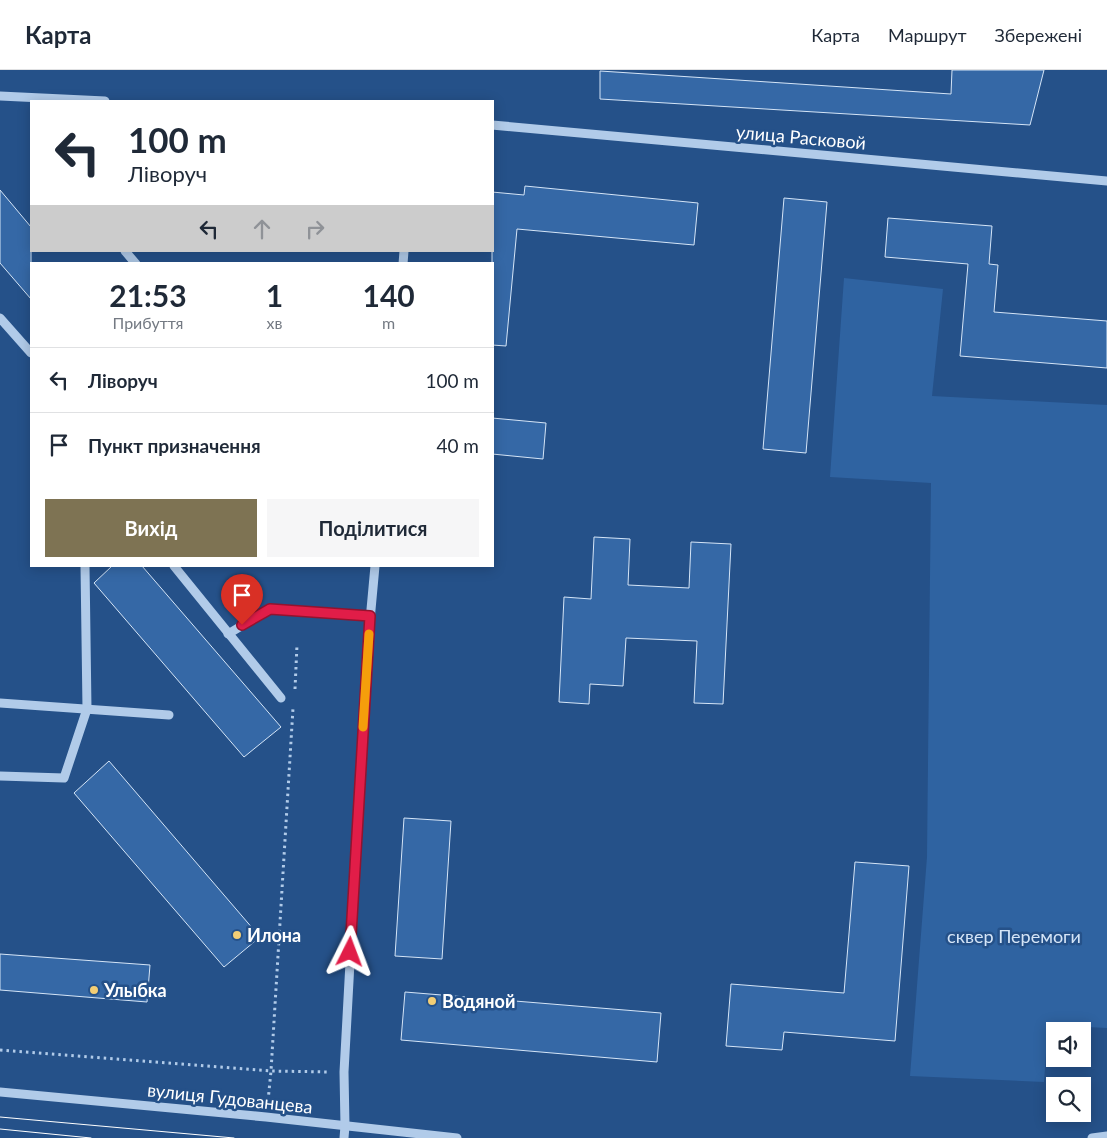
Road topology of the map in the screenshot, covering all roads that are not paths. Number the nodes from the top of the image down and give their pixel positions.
1 (0, 96) edge
2 (83, 100) edge
3 (494, 125) edge
4 (1107, 181) edge
5 (126, 252) edge
6 (134, 262) edge
7 (0, 318) edge
8 (30, 352) edge
9 (84, 567) edge
10 (175, 567) edge
11 (375, 567) edge
12 (370, 616) junction
13 (228, 634) junction
14 (281, 698) dead end
15 (0, 703) edge
16 (87, 709) junction
17 (169, 715) dead end
18 (0, 776) edge
19 (0, 1092) edge
20 (345, 1126) junction
21 (344, 1138) edge
22 (457, 1138) edge

1 - 2 street
3 - 4 street, улица Расковой
5 - 6 street
7 - 8 street
9 - 16 street
10 - 13 street
11 - 12 street
12 - 13 street
12 - 20 street
13 - 14 street
15 - 16 street
16 - 17 street
16 - 18 street
19 - 20 street, вулиця Гудованцева
20 - 21 street
20 - 22 street, вулиця Гудованцева

